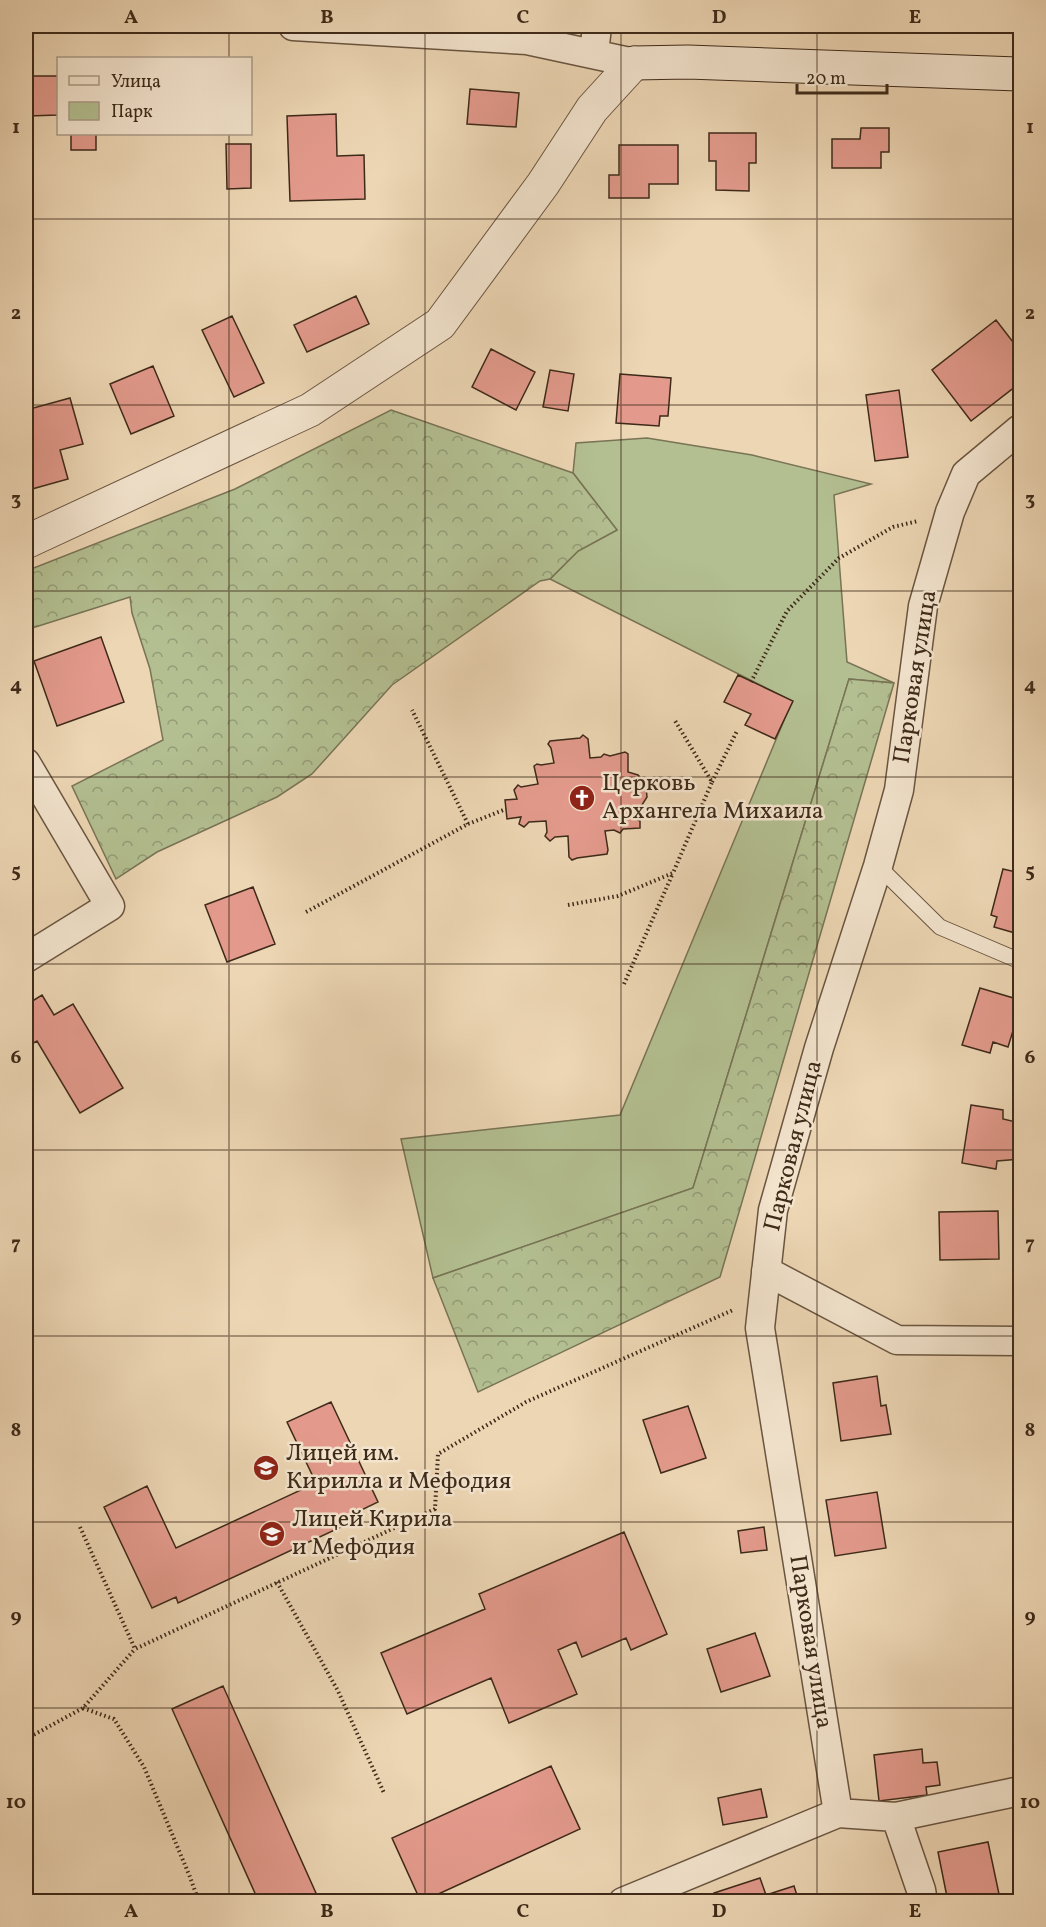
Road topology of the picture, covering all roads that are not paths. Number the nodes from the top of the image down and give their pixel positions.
1 (293, 26) edge
2 (597, 26) edge
3 (594, 54) junction
4 (634, 63) junction
5 (1020, 74) edge
6 (1020, 429) edge
7 (26, 542) edge
8 (26, 763) edge
9 (878, 866) junction
10 (26, 958) edge
11 (1020, 961) edge
12 (765, 1283) junction
13 (1020, 1341) edge
14 (1020, 1791) edge
15 (838, 1814) junction
16 (896, 1817) junction
17 (623, 1902) edge
18 (923, 1902) edge

1 - 3 street
2 - 3 street
3 - 4 street
4 - 5 street
4 - 7 street
6 - 9 street, Парковая улица
8 - 10 street
9 - 11 lane
9 - 12 street, Парковая улица
12 - 13 street
12 - 15 street, Парковая улица
14 - 16 street
15 - 16 street
15 - 17 street
16 - 18 street

